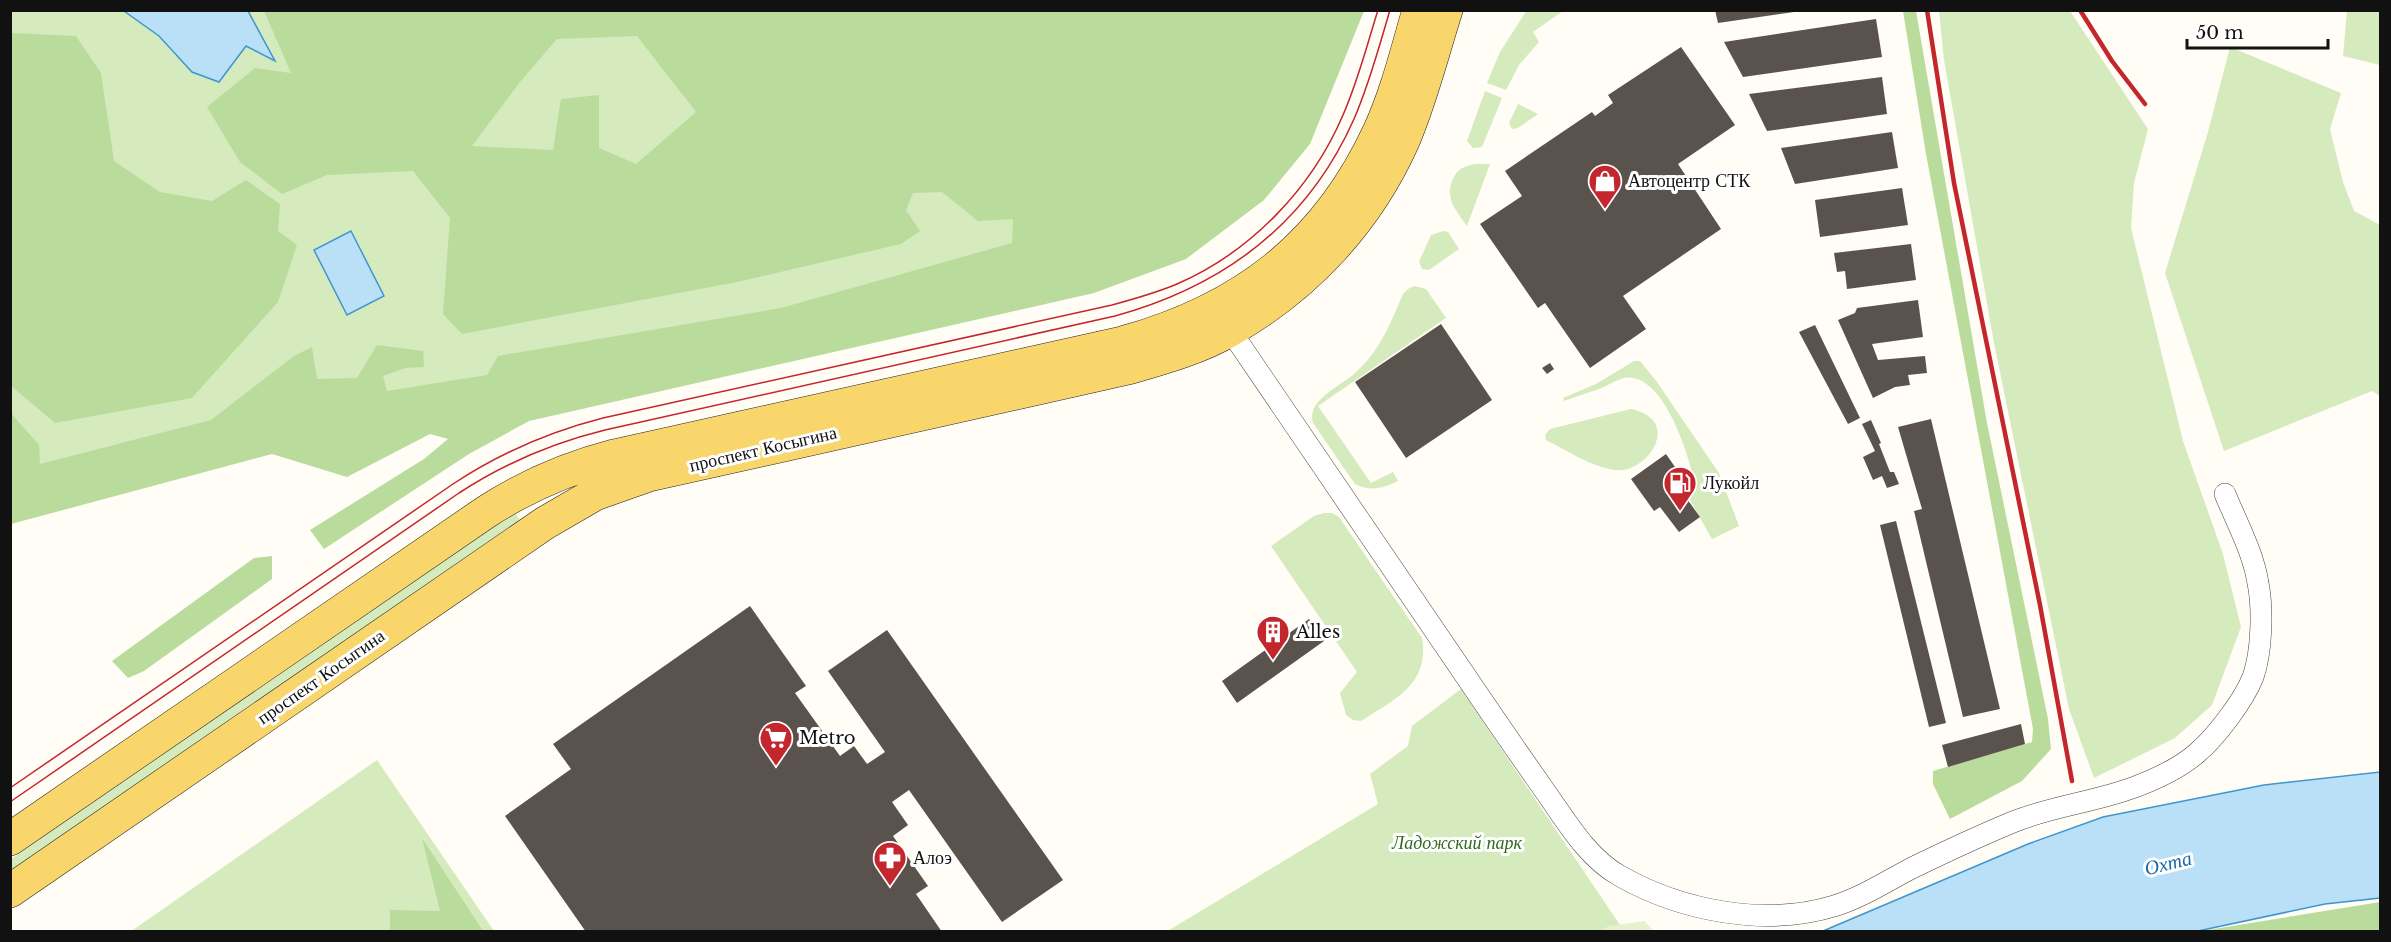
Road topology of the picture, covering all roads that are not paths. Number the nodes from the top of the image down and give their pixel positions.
1 (1419, 10) edge
2 (1446, 10) edge
3 (1230, 330) junction
4 (2225, 494) dead end
5 (10, 839) edge
6 (10, 891) edge

1 - 5 main road, проспект Косыгина
2 - 3 main road, проспект Косыгина
3 - 4 street
3 - 6 main road, проспект Косыгина

